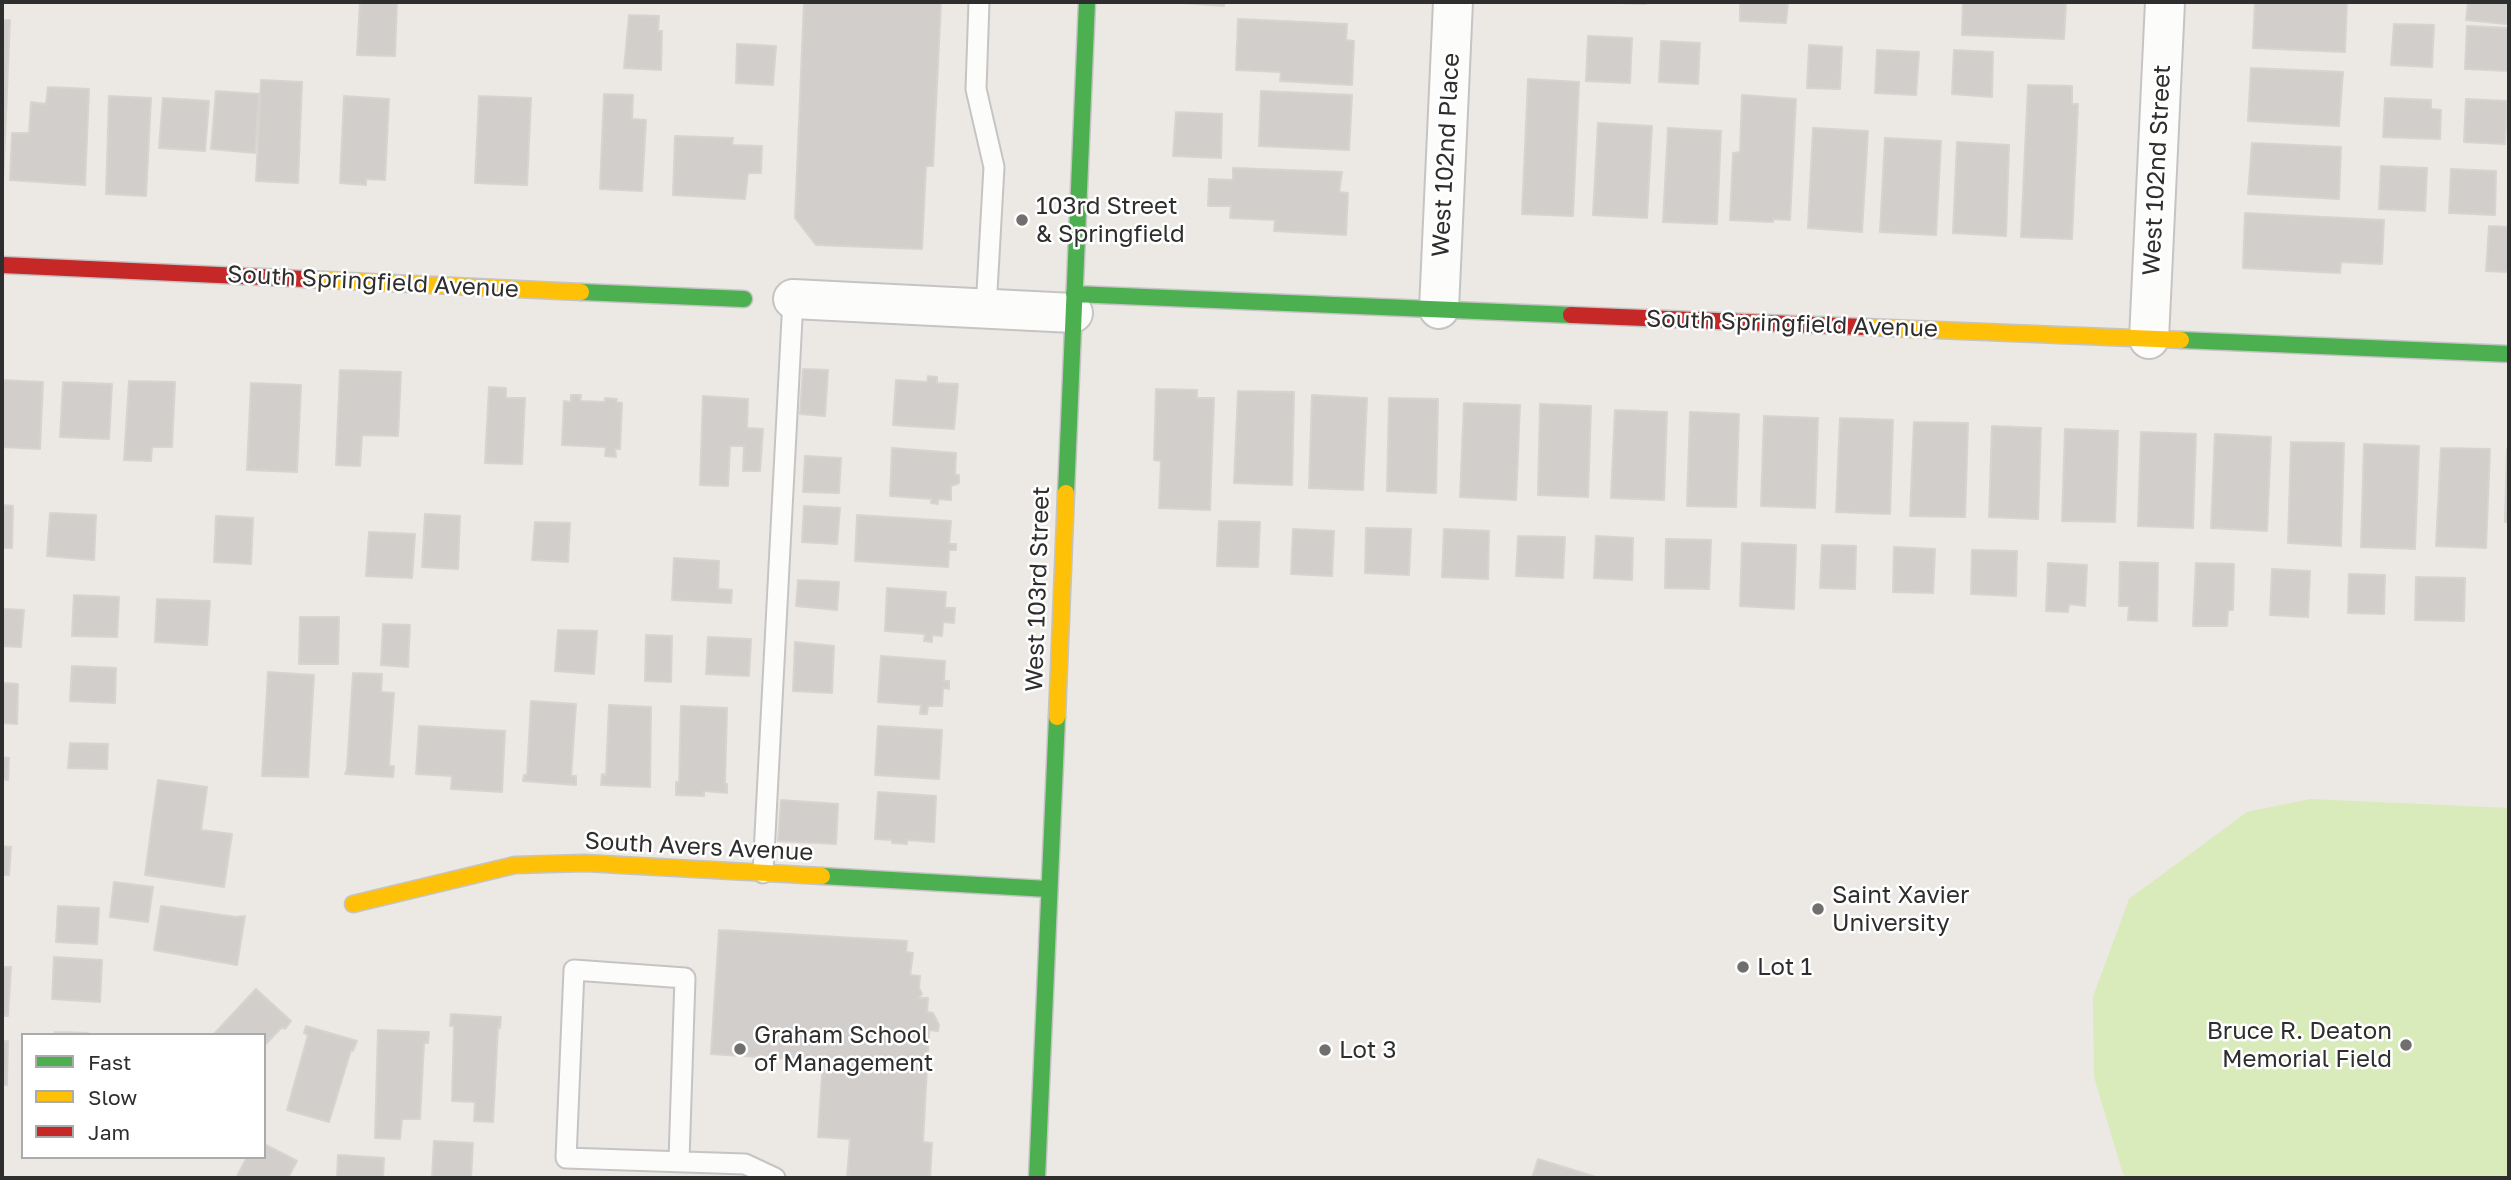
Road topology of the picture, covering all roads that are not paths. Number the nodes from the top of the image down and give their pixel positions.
1 (979, 2) edge
2 (1087, 2) edge
3 (1453, 2) edge
4 (2165, 2) edge
5 (2, 265) edge
6 (744, 299) dead end
7 (793, 299) joint
8 (1073, 303) junction
9 (986, 309) junction
10 (1439, 309) junction
11 (2149, 339) junction
12 (2509, 354) edge
13 (763, 873) junction
14 (1048, 889) junction
15 (353, 904) dead end
16 (679, 1160) junction
17 (775, 1178) edge
18 (1037, 1178) edge

1 - 9 lane
2 - 8 street, West 103rd Street
3 - 10 street, West 102nd Place
4 - 11 street, West 102nd Street
5 - 6 street, South Springfield Avenue
7 - 9 street, South Springfield Avenue
7 - 13 lane
8 - 9 street, South Springfield Avenue
8 - 10 street, South Springfield Avenue
8 - 14 street, West 103rd Street
10 - 11 street, South Springfield Avenue
11 - 12 street, South Springfield Avenue
13 - 14 street, South Avers Avenue
13 - 15 street, South Avers Avenue
14 - 18 street, West 103rd Street
16 - 16 lane
16 - 17 lane

